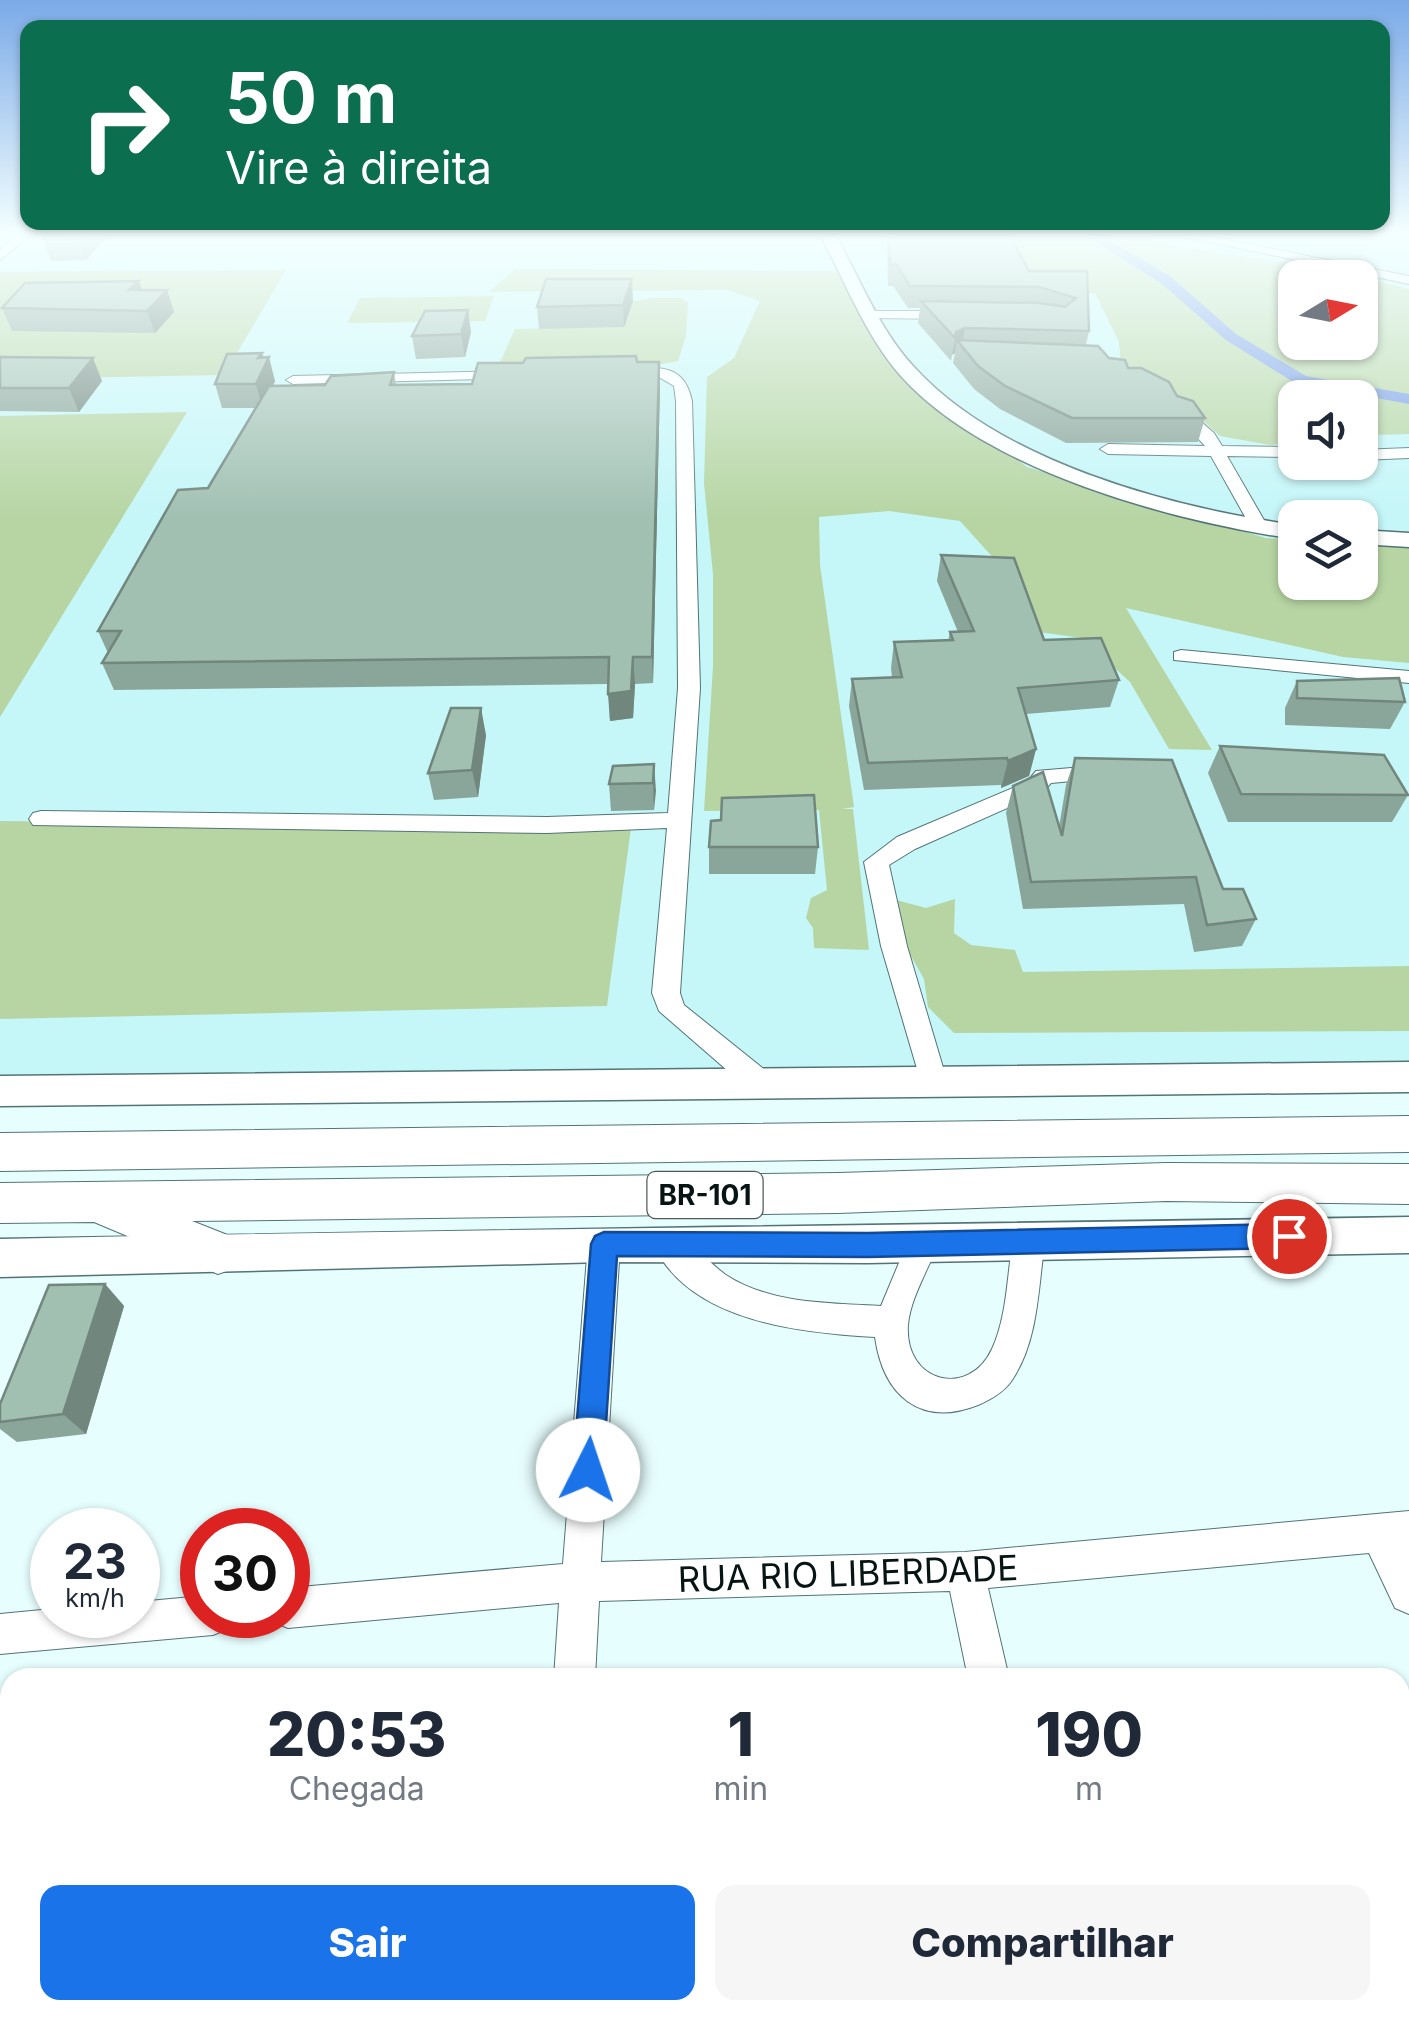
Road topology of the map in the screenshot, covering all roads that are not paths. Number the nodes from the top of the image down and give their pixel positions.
1 (883, 330) edge
2 (604, 372) edge
3 (526, 374) edge
4 (293, 380) dead end
5 (1156, 394) edge
6 (1108, 449) dead end
7 (1216, 451) junction
8 (1278, 452) edge
9 (1409, 453) edge
10 (1378, 454) edge
11 (1258, 527) junction
12 (1278, 530) edge
13 (1378, 538) edge
14 (1409, 540) edge
15 (1182, 656) dead end
16 (1409, 678) edge
17 (1124, 771) edge
18 (42, 819) dead end
19 (678, 820) junction
20 (1409, 1076) edge
21 (933, 1081) junction
22 (761, 1083) junction
23 (0, 1091) edge
24 (1409, 1134) edge
25 (0, 1152) edge
26 (1409, 1184) edge
27 (94, 1202) junction
28 (0, 1204) edge
29 (1409, 1235) edge
30 (1029, 1242) junction
31 (604, 1244) junction
32 (670, 1244) junction
33 (922, 1244) junction
34 (218, 1253) junction
35 (0, 1258) edge
36 (891, 1322) junction
37 (1395, 1532) edge
38 (966, 1571) junction
39 (580, 1582) junction
40 (1409, 1594) edge
41 (310, 1606) edge
42 (180, 1618) edge
43 (0, 1634) edge
44 (575, 1668) edge
45 (987, 1668) edge

1 - 11 main road
2 - 19 street
3 - 4 street
5 - 7 street
6 - 7 street
7 - 8 street
7 - 11 street
9 - 10 street
11 - 12 main road
13 - 14 main road
15 - 16 street
17 - 21 street
18 - 19 street
19 - 22 street
20 - 21 main road
21 - 22 main road
22 - 23 main road
24 - 25 highway, BR-101
26 - 27 highway, BR-101
27 - 28 highway, BR-101
27 - 34 highway
29 - 30 main road
30 - 33 main road
30 - 36 street
31 - 32 main road
31 - 34 main road
31 - 39 street
32 - 33 main road
32 - 36 street
33 - 36 street
34 - 35 main road
37 - 38 street, RUA RIO LIBERDADE
37 - 40 street
38 - 39 street, RUA RIO LIBERDADE
38 - 45 street
39 - 41 street, RUA RIO LIBERDADE
39 - 44 street
42 - 43 street

